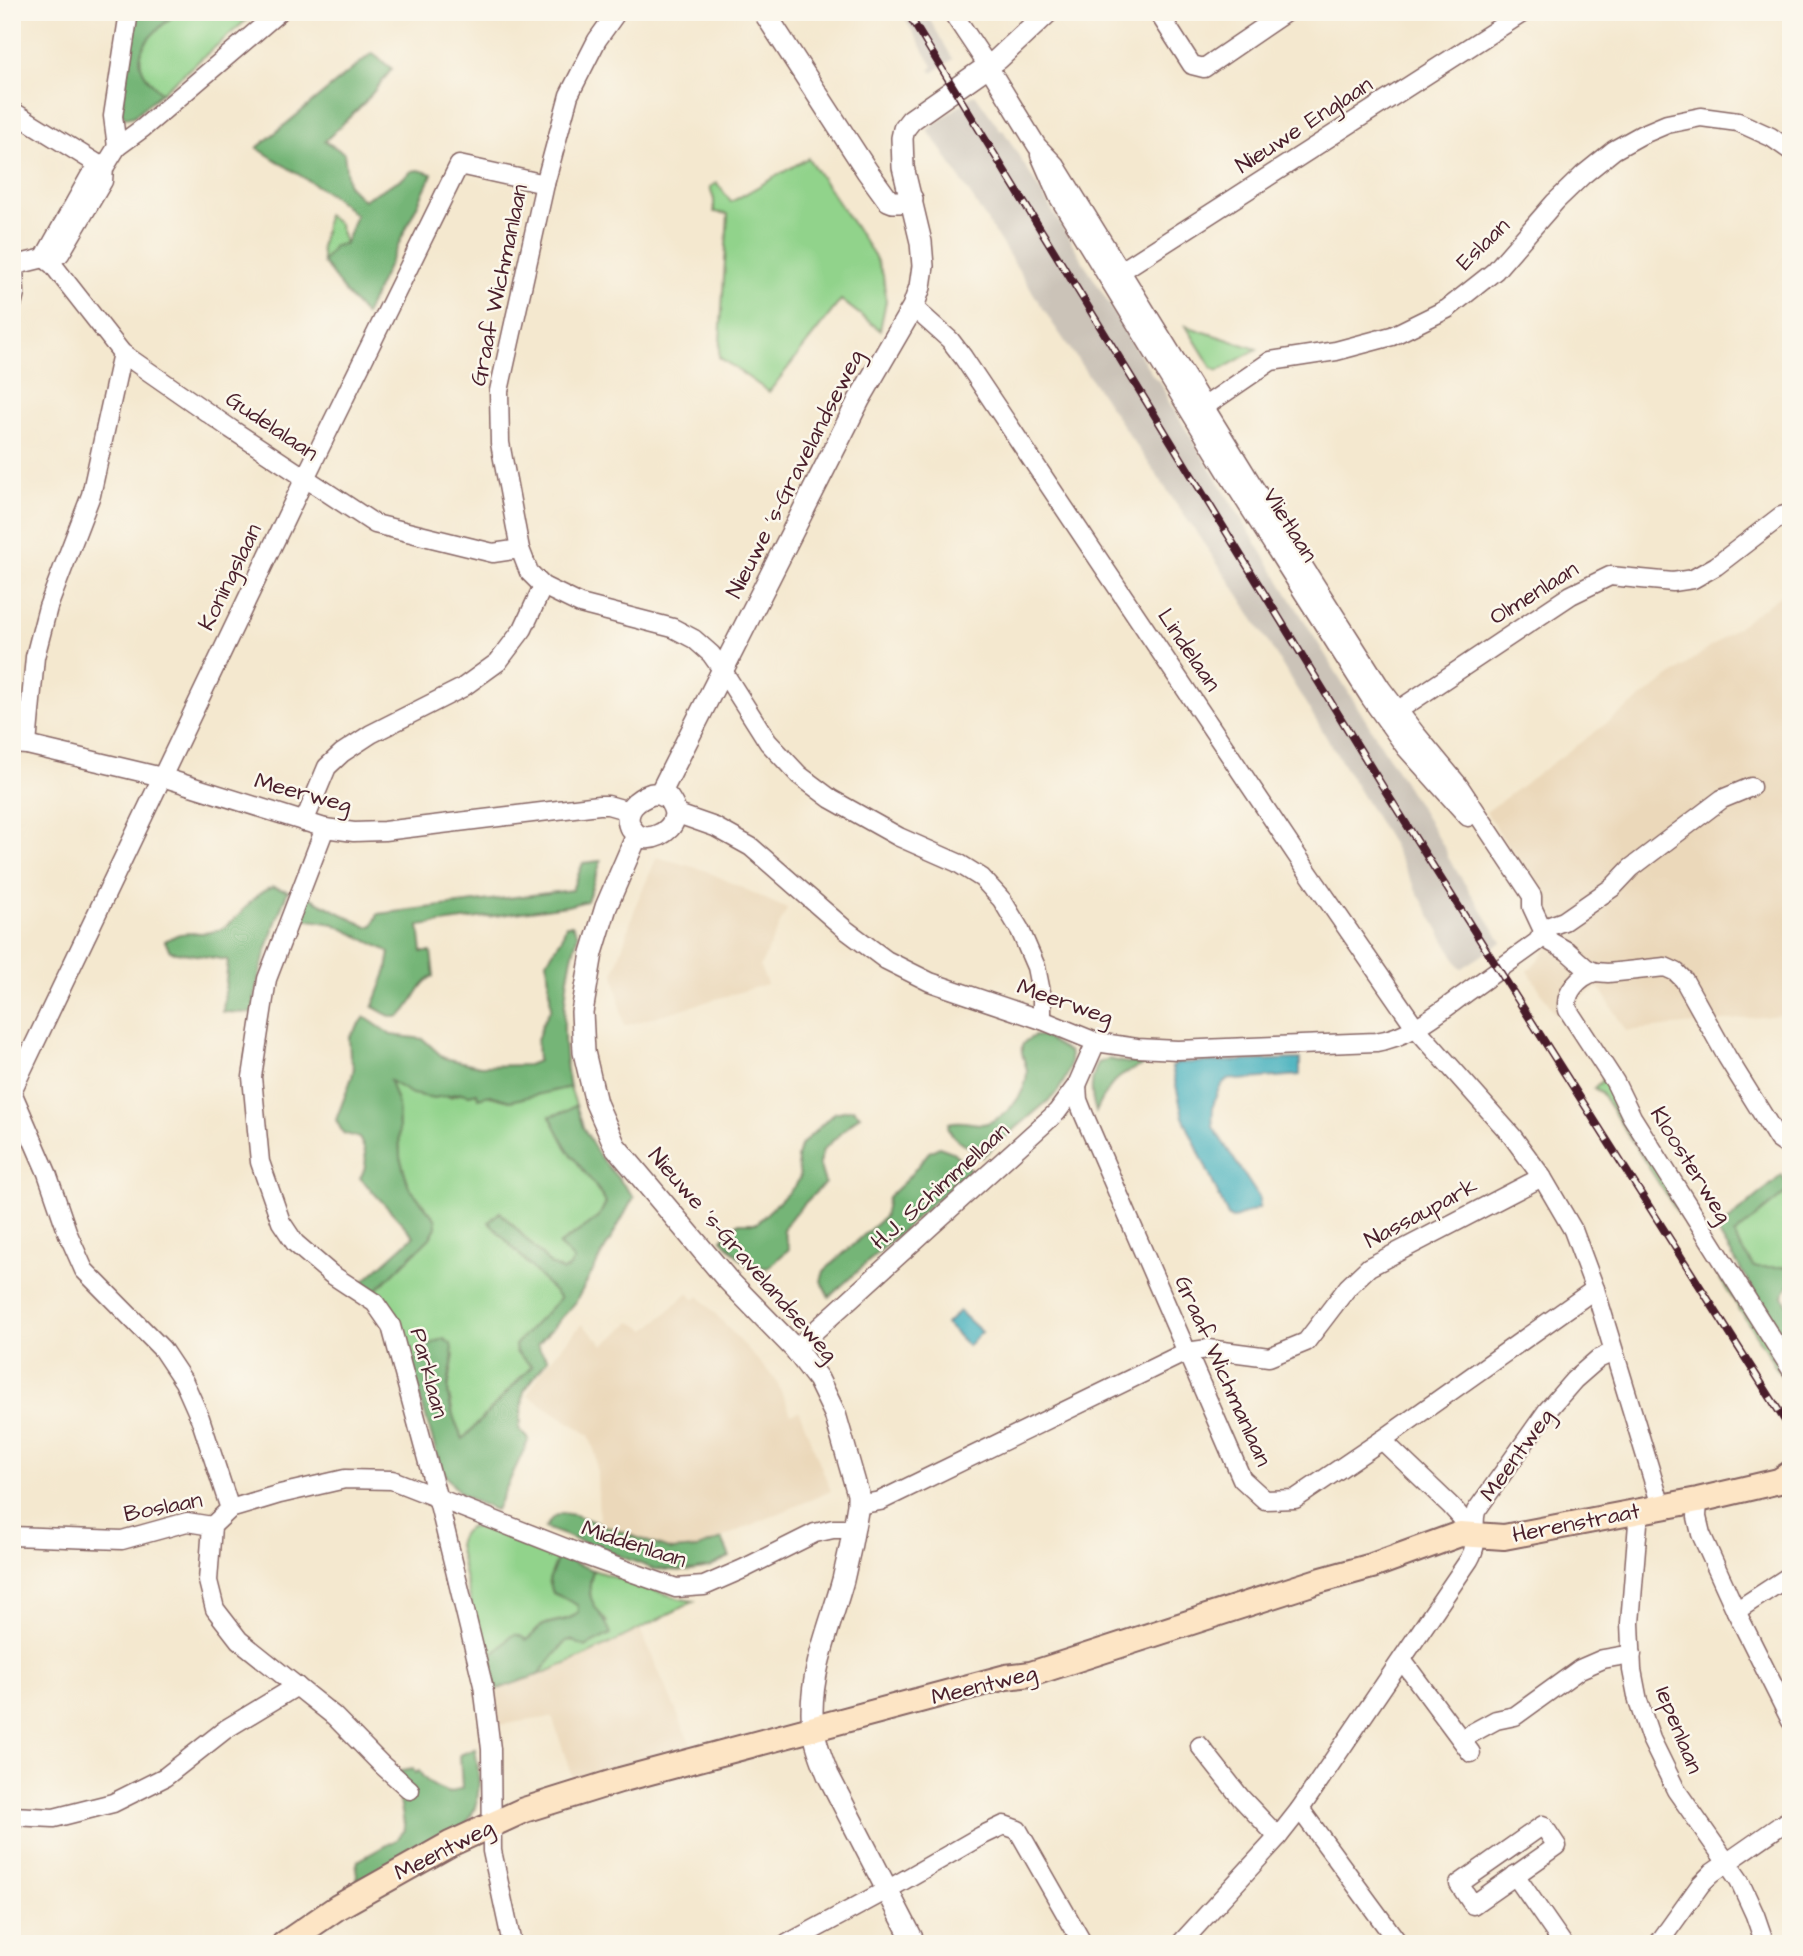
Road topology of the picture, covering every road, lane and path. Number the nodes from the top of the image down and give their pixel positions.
1 (128, 12) edge
2 (279, 12) edge
3 (617, 12) edge
4 (764, 12) edge
5 (952, 12) edge
6 (1034, 12) edge
7 (1048, 12) edge
8 (1158, 12) edge
9 (1286, 12) edge
10 (1524, 12) edge
11 (985, 60) junction
12 (12, 111) edge
13 (117, 147) junction
14 (1791, 151) edge
15 (104, 168) junction
16 (545, 184) junction
17 (912, 199) junction
18 (48, 262) junction
19 (13, 266) edge
20 (1115, 275) junction
21 (12, 305) edge
22 (913, 307) junction
23 (122, 353) junction
24 (1198, 411) junction
25 (305, 478) junction
26 (1791, 513) edge
27 (520, 549) junction
28 (543, 586) junction
29 (723, 671) junction
30 (1392, 715) junction
31 (20, 745) edge
32 (162, 777) junction
33 (1751, 787) dead end
34 (660, 794) junction
35 (629, 811) junction
36 (675, 813) junction
37 (304, 822) junction
38 (325, 828) junction
39 (637, 835) junction
40 (1543, 931) junction
41 (1578, 961) junction
42 (1595, 972) junction
43 (1577, 984) junction
44 (1042, 1020) junction
45 (1416, 1028) junction
46 (1096, 1042) junction
47 (1077, 1085) junction
48 (12, 1092) edge
49 (1791, 1148) edge
50 (1542, 1177) junction
51 (1595, 1289) junction
52 (795, 1349) junction
53 (1186, 1352) junction
54 (1613, 1352) junction
55 (1791, 1369) edge
56 (1382, 1440) junction
57 (1787, 1479) edge
58 (437, 1496) junction
59 (1698, 1500) junction
60 (858, 1505) junction
61 (230, 1509) junction
62 (1650, 1509) junction
63 (212, 1525) junction
64 (854, 1529) junction
65 (1476, 1535) junction
66 (12, 1536) edge
67 (1791, 1575) edge
68 (1736, 1611) junction
69 (1632, 1654) junction
70 (1402, 1660) junction
71 (297, 1686) junction
72 (1791, 1721) edge
73 (813, 1728) junction
74 (1199, 1746) dead end
75 (410, 1790) dead end
76 (1300, 1809) junction
77 (12, 1816) edge
78 (1791, 1818) edge
79 (492, 1825) junction
80 (1278, 1837) junction
81 (1727, 1862) junction
82 (1516, 1875) junction
83 (887, 1891) junction
84 (1189, 1940) edge
85 (284, 1944) edge
86 (512, 1944) edge
87 (787, 1944) edge
88 (915, 1944) edge
89 (1083, 1944) edge
90 (1399, 1944) edge
91 (1563, 1944) edge
92 (1658, 1944) edge
93 (1765, 1944) edge

1 - 13 street
2 - 13 street
3 - 16 street, Graaf Wichmanlaan
4 - 17 street
5 - 11 street, Vlietlaan
6 - 11 street
7 - 11 street
8 - 9 street
10 - 20 street, Nieuwe Englaan
11 - 17 street, Nieuwe 's-Gravelandseweg
11 - 20 street, Vlietlaan
12 - 15 street
13 - 15 street
14 - 24 street, Eslaan
15 - 18 street
16 - 25 street, Koningslaan
16 - 27 street, Graaf Wichmanlaan
17 - 22 street, Nieuwe 's-Gravelandseweg
18 - 19 street
18 - 23 street, Gudelalaan
19 - 21 street
20 - 24 street, Vlietlaan
22 - 29 street, Nieuwe 's-Gravelandseweg
22 - 45 street, Lindelaan
23 - 25 street, Gudelalaan
23 - 31 street
24 - 30 street, Vlietlaan
25 - 27 street, Gudelalaan
25 - 32 street, Koningslaan
26 - 30 street, Olmenlaan
27 - 28 street, Graaf Wichmanlaan
28 - 29 street, Graaf Wichmanlaan
28 - 37 street
29 - 34 street, Nieuwe 's-Gravelandseweg
29 - 44 street, Graaf Wichmanlaan
30 - 40 street, Vlietlaan
31 - 32 street, Meerweg
32 - 37 street, Meerweg
32 - 48 street, Koningslaan
33 - 40 street, Meerweg
34 - 35 street
34 - 36 street
35 - 38 street, Meerweg
35 - 39 street
36 - 39 street
36 - 44 street, Meerweg
37 - 38 street, Meerweg
38 - 58 street, Parklaan
39 - 52 street, Nieuwe 's-Gravelandseweg
40 - 41 street
40 - 45 street, Meerweg
41 - 42 street
41 - 43 street, Kloosterweg
42 - 43 street
42 - 49 street
43 - 55 street, Kloosterweg
44 - 46 street, Meerweg
45 - 46 street, Meerweg
45 - 50 street, Lindelaan
46 - 47 street, H.J. Schimmellaan
47 - 52 street, H.J. Schimmellaan
47 - 53 street, Graaf Wichmanlaan
48 - 61 street
50 - 51 street
50 - 53 street, Nassaupark
51 - 54 street
51 - 56 street, Graaf Wichmanlaan
52 - 60 street, Nieuwe 's-Gravelandseweg
53 - 56 street, Graaf Wichmanlaan
53 - 60 street
54 - 62 street
54 - 65 street, Meentweg
56 - 65 street
57 - 59 main road, Herenstraat
58 - 61 street, Boslaan
58 - 64 street, Middenlaan
58 - 79 street, Parklaan
59 - 62 main road, Herenstraat
59 - 68 street
60 - 64 street, Nieuwe 's-Gravelandseweg
61 - 63 street, Boslaan
62 - 65 main road, Herenstraat
62 - 69 street, Iepenlaan
63 - 66 street, Boslaan
63 - 71 street
64 - 73 street, Nieuwe 's-Gravelandseweg
65 - 70 street
65 - 73 main road, Meentweg
67 - 68 street
68 - 72 street
69 - 70 street
69 - 81 street, Iepenlaan
70 - 76 street
71 - 75 street
71 - 77 street
73 - 79 main road, Meentweg
73 - 83 street, Nieuwe 's-Gravelandseweg
74 - 80 street
76 - 80 street
76 - 90 street
78 - 81 street
79 - 85 main road, Meentweg
79 - 86 street, Parklaan
80 - 84 street
81 - 92 street
81 - 93 street, Iepenlaan
82 - 82 street
82 - 91 street
83 - 87 street
83 - 88 street, Nieuwe 's-Gravelandseweg
83 - 89 street

